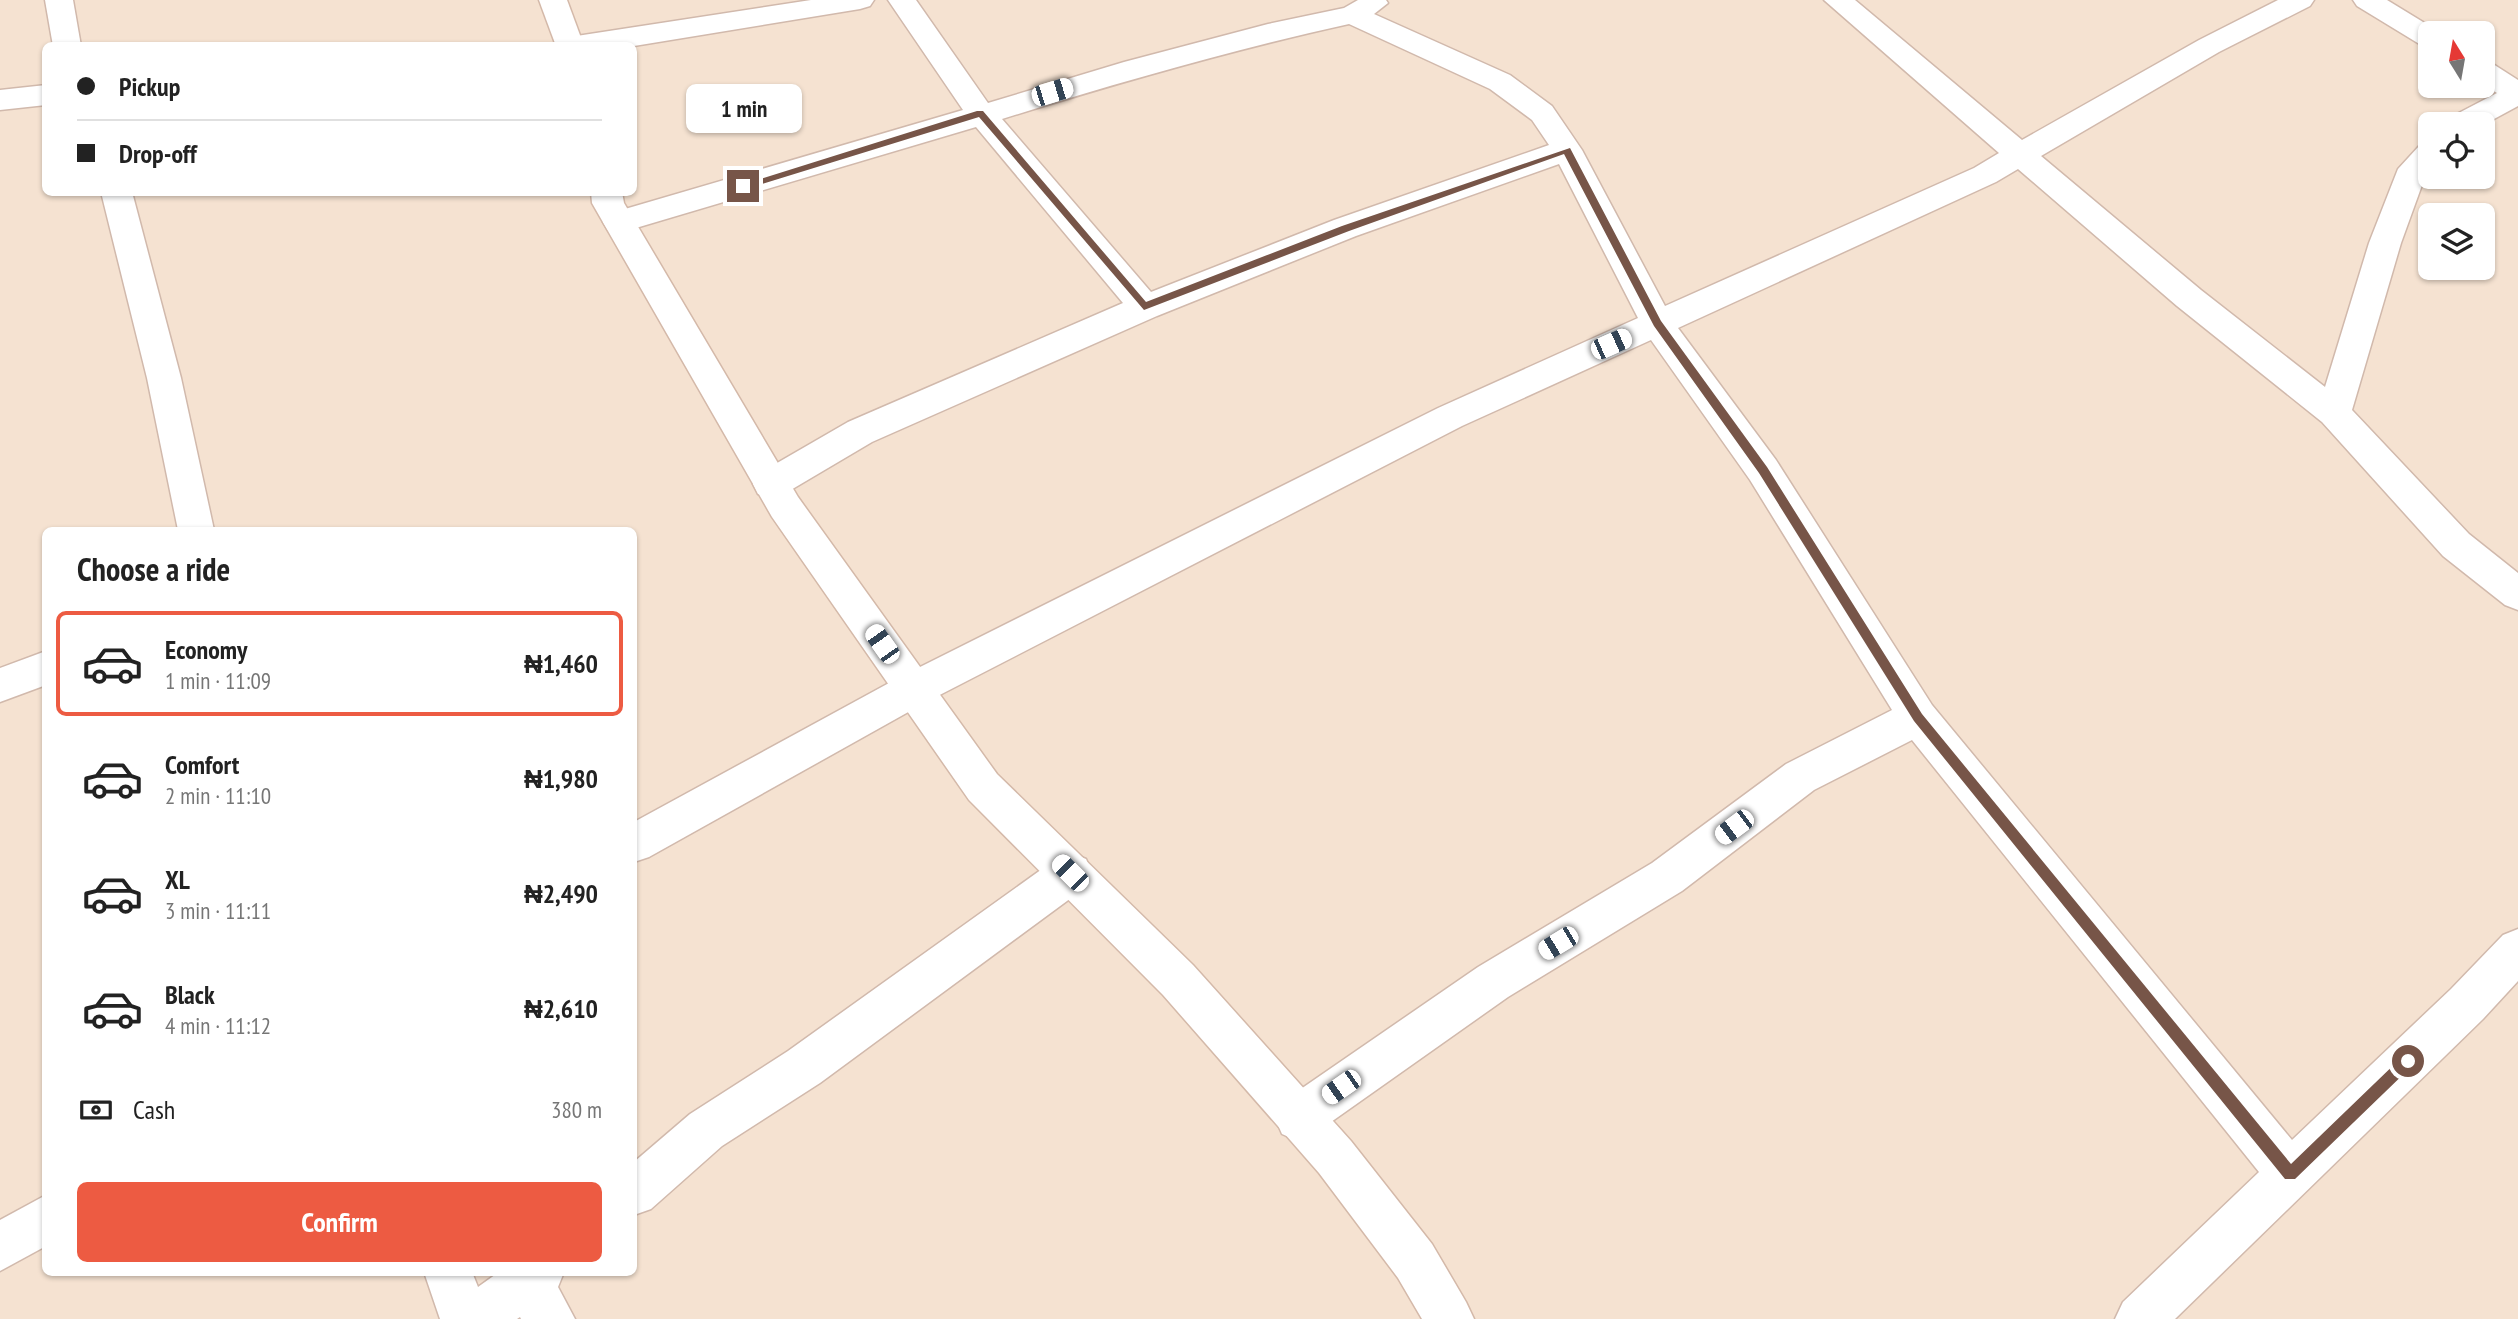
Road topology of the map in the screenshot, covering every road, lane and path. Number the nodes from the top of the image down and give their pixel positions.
1 (59, 0) edge
2 (553, 0) edge
3 (860, 0) edge
4 (902, 0) edge
5 (1379, 0) edge
6 (1838, 0) edge
7 (2300, 0) edge
8 (2367, 0) edge
9 (1352, 15) junction
10 (2418, 31) edge
11 (66, 42) edge
12 (569, 42) edge
13 (598, 42) edge
14 (2496, 79) edge
15 (2518, 93) edge
16 (42, 95) edge
17 (0, 100) edge
18 (2484, 112) edge
19 (980, 113) junction
20 (1567, 150) junction
21 (2020, 155) junction
22 (2418, 164) edge
23 (117, 196) edge
24 (612, 207) edge
25 (1144, 307) junction
26 (1657, 323) junction
27 (2334, 414) junction
28 (771, 484) junction
29 (195, 527) edge
30 (2518, 594) edge
31 (42, 669) edge
32 (0, 685) edge
33 (914, 689) junction
34 (1918, 718) junction
35 (637, 841) edge
36 (1070, 873) junction
37 (2518, 950) edge
38 (1298, 1118) junction
39 (2290, 1174) junction
40 (637, 1189) edge
41 (42, 1221) edge
42 (0, 1247) edge
43 (449, 1276) edge
44 (539, 1292) edge
45 (465, 1319) edge
46 (476, 1319) edge
47 (1449, 1319) edge
48 (2140, 1319) edge

1 - 11 street
2 - 12 street
3 - 13 street
4 - 19 street
5 - 9 street
6 - 21 street
7 - 21 street
8 - 10 street
9 - 19 street
9 - 20 street
14 - 15 street
15 - 18 street
16 - 17 street
19 - 24 street
19 - 25 street
20 - 25 street
20 - 26 street
21 - 26 street
21 - 27 street
22 - 27 street
23 - 29 street
24 - 28 street
25 - 28 street
26 - 33 street
26 - 34 street
27 - 30 street
28 - 33 street
31 - 32 street
33 - 35 street
33 - 36 street
34 - 38 street
34 - 39 street
36 - 38 street
36 - 40 street
37 - 39 street
38 - 47 street
39 - 48 street
41 - 42 street
43 - 45 street
44 - 46 street

